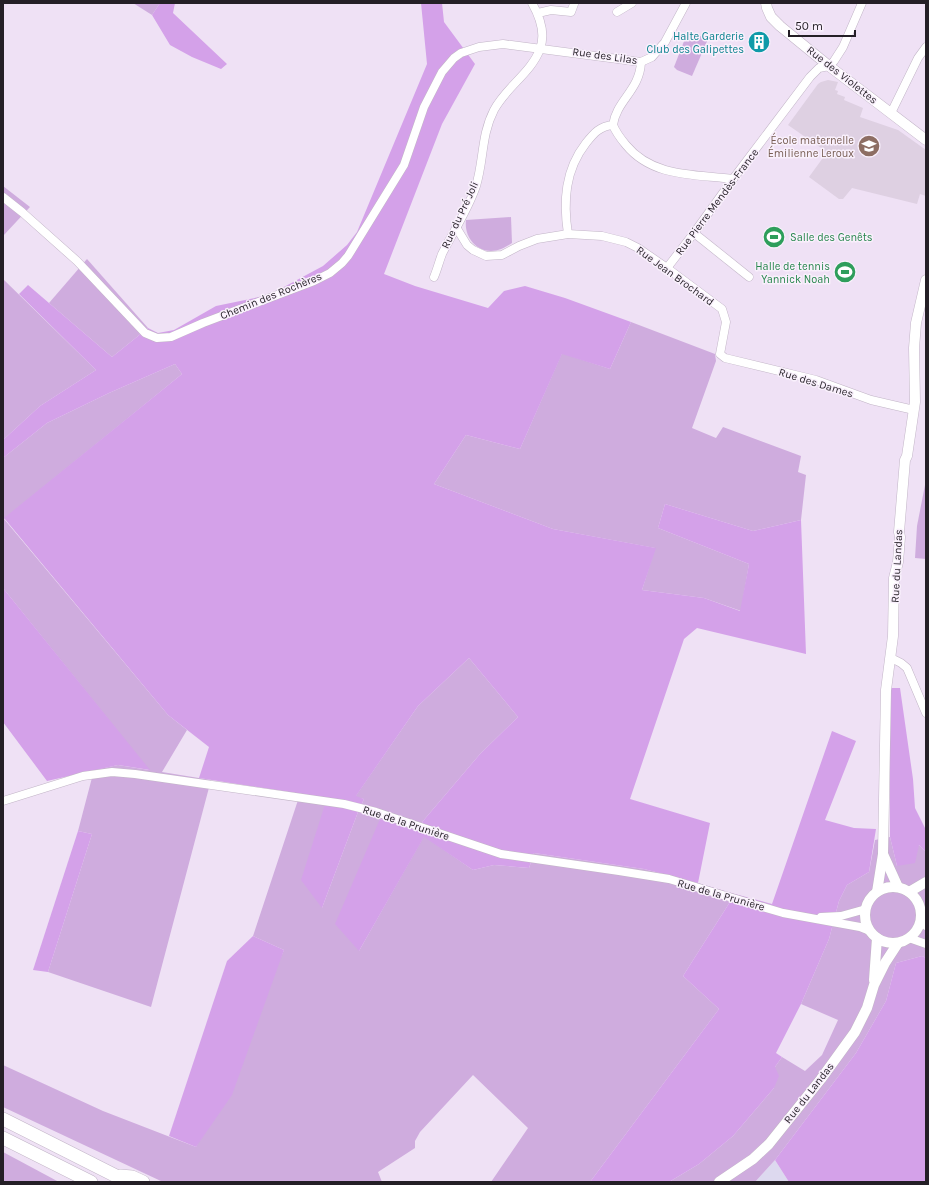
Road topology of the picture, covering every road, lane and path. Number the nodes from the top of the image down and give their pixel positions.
1 (532, 3) edge
2 (632, 3) edge
3 (766, 3) edge
4 (862, 3) edge
5 (574, 4) dead end
6 (684, 4) edge
7 (617, 12) dead end
8 (538, 13) junction
9 (926, 47) edge
10 (540, 49) junction
11 (641, 62) junction
12 (829, 66) junction
13 (891, 113) junction
14 (613, 124) junction
15 (926, 140) edge
16 (733, 179) junction
17 (3, 198) edge
18 (456, 227) junction
19 (694, 233) junction
20 (568, 234) junction
21 (667, 268) junction
22 (434, 277) dead end
23 (749, 277) dead end
24 (926, 280) edge
25 (720, 354) joint
26 (914, 410) junction
27 (891, 658) junction
28 (926, 713) edge
29 (3, 801) edge
30 (883, 854) junction
31 (926, 882) edge
32 (898, 887) junction
33 (877, 892) junction
34 (909, 892) junction
35 (926, 901) edge
36 (866, 908) junction
37 (806, 917) junction
38 (922, 919) edge
39 (873, 934) junction
40 (909, 938) junction
41 (898, 943) junction
42 (926, 944) edge
43 (874, 985) junction
44 (3, 1119) edge
45 (3, 1138) edge
46 (47, 1160) junction
47 (116, 1176) junction
48 (73, 1182) edge
49 (91, 1182) edge
50 (128, 1182) edge
51 (143, 1182) edge
52 (719, 1182) edge

1 - 8 street
2 - 7 street
3 - 12 street, Rue des Violettes
4 - 12 street
5 - 8 street
6 - 11 street, Rue des Lilas
8 - 10 street
9 - 13 street
10 - 11 street, Rue des Lilas
10 - 17 street, Chemin des Rochères
10 - 18 street, Rue du Pré Joli
11 - 14 street
12 - 13 street, Rue des Violettes
12 - 16 street, Rue Pierre Mendès-France
13 - 15 street, Rue des Violettes
14 - 16 street
14 - 20 street
16 - 19 street, Rue Pierre Mendès-France
18 - 20 street, Rue Jean Brochard
18 - 22 street, Rue du Pré Joli
19 - 21 street, Rue Pierre Mendès-France
19 - 23 street
20 - 21 street, Rue Jean Brochard
21 - 25 street, Rue Jean Brochard
24 - 26 street, Rue du Landas
25 - 26 street, Rue des Dames
26 - 27 street, Rue du Landas
27 - 28 street
27 - 30 street, Rue du Landas
29 - 37 street, Rue de la Prunière
30 - 32 street, Rue du Landas
30 - 33 street, Rue du Landas
31 - 34 street
32 - 33 street
32 - 34 street
33 - 36 street
34 - 38 street
35 - 38 street
36 - 37 street, Rue de la Prunière
36 - 39 street
37 - 39 street, Rue de la Prunière
38 - 40 street
39 - 41 street
39 - 43 street, Rue du Landas
40 - 41 street
40 - 42 street
41 - 43 street, Rue du Landas
43 - 52 street, Rue du Landas
44 - 47 highway
45 - 46 highway
46 - 48 highway
46 - 49 highway
47 - 50 highway
47 - 51 highway

